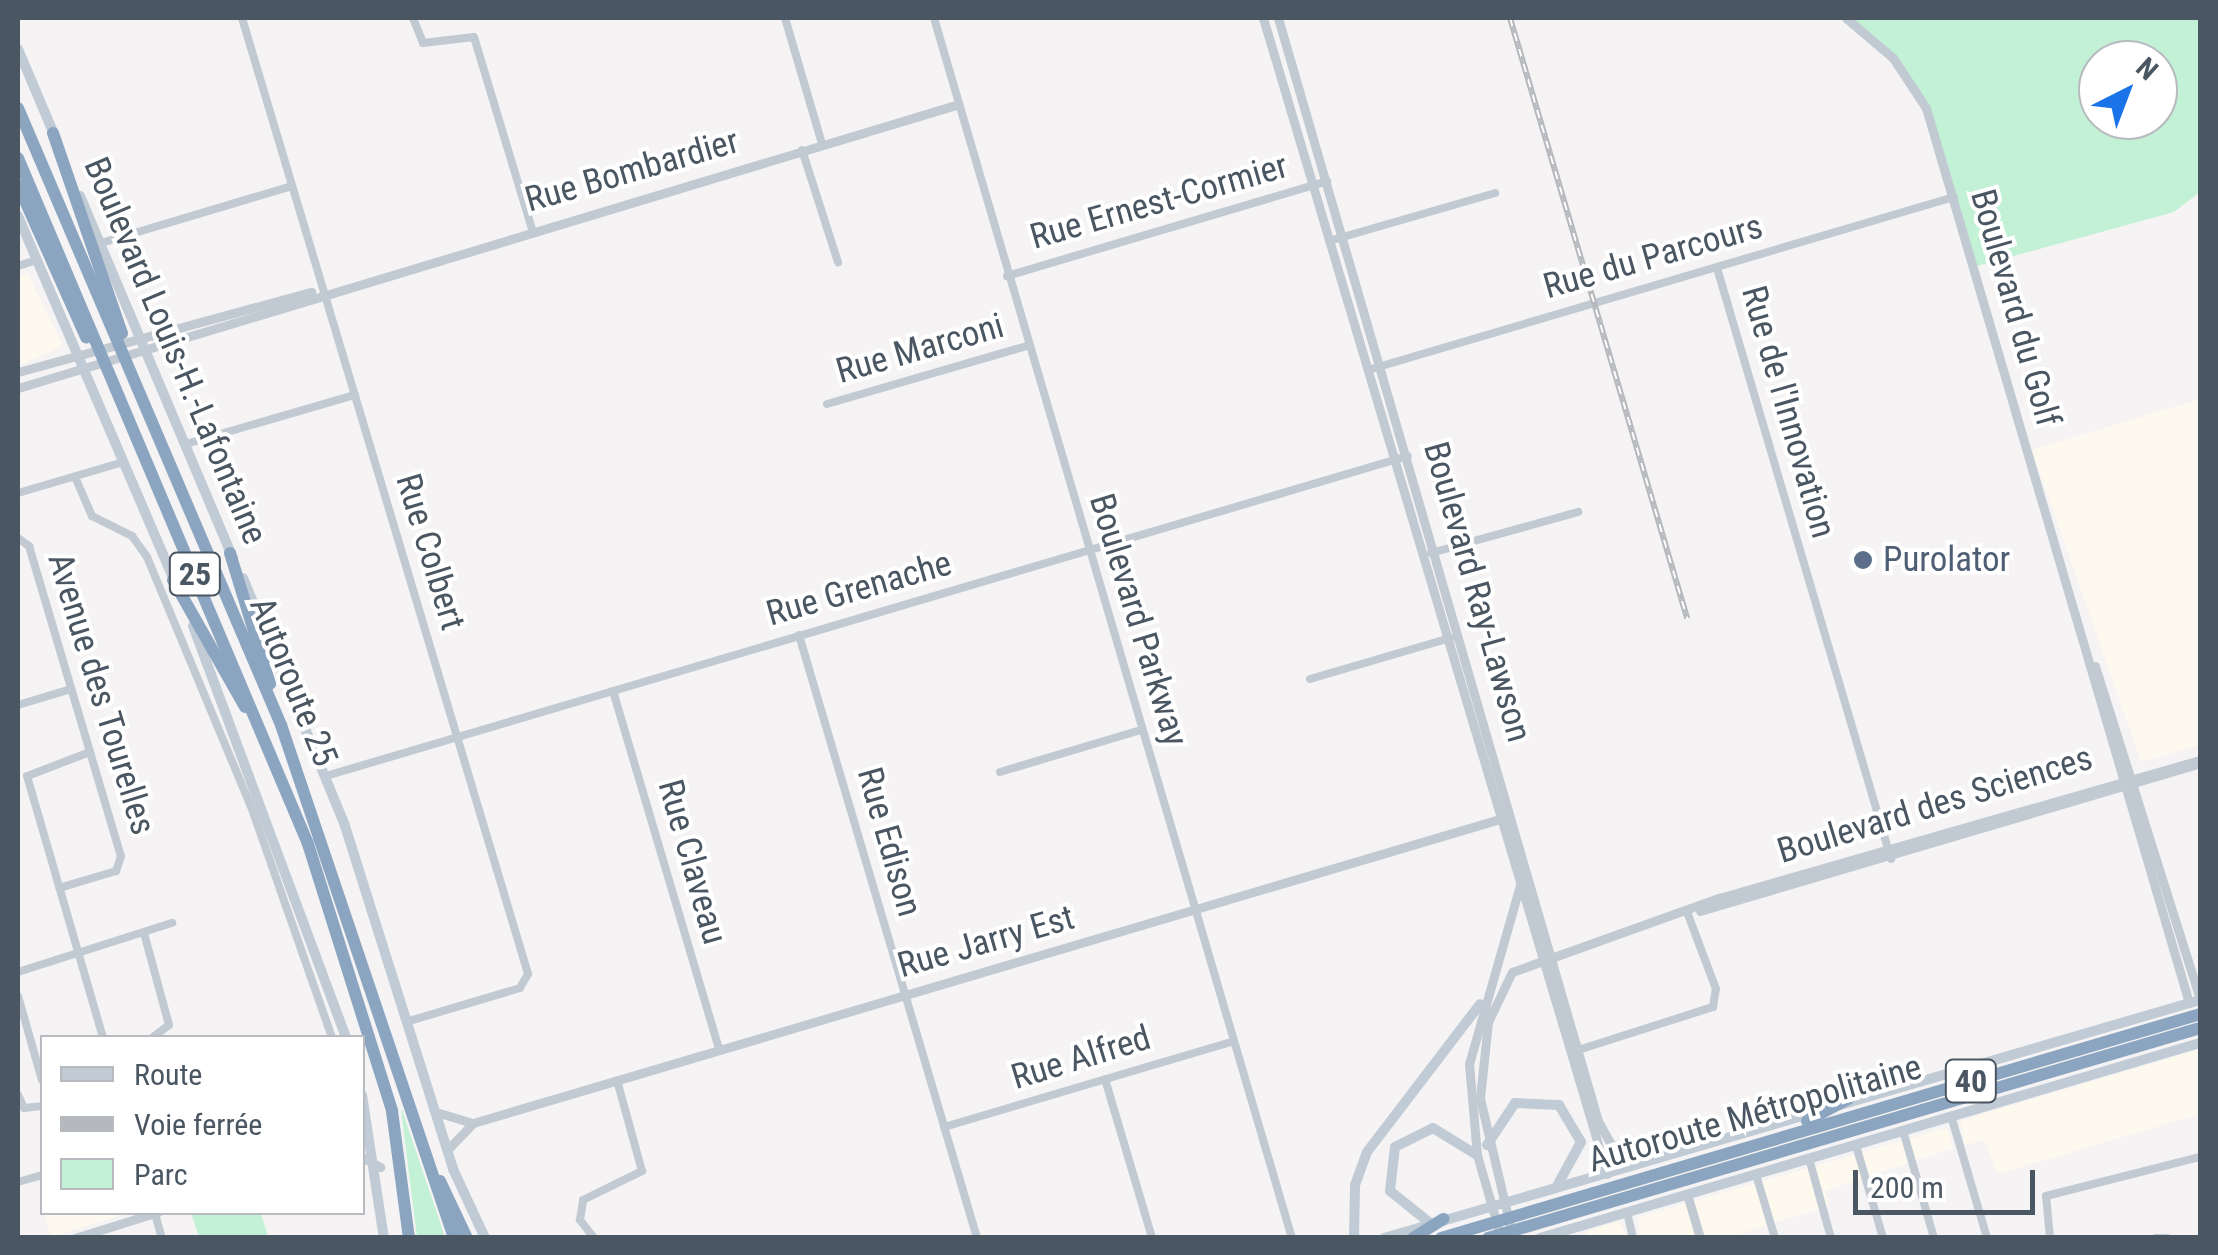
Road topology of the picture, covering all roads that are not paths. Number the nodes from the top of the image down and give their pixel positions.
1 (242, 18) edge
2 (413, 18) edge
3 (785, 18) edge
4 (934, 18) edge
5 (1263, 18) edge
6 (1278, 18) edge
7 (1846, 18) edge
8 (18, 49) edge
9 (956, 106) junction
10 (18, 108) edge
11 (53, 133) junction
12 (822, 144) junction
13 (802, 150) junction
14 (18, 158) edge
15 (1327, 182) junction
16 (18, 186) edge
17 (292, 186) junction
18 (1313, 186) junction
19 (1496, 192) dead end
20 (1954, 197) junction
21 (18, 216) edge
22 (532, 229) junction
23 (1343, 238) junction
24 (1329, 242) junction
25 (101, 243) junction
26 (36, 260) junction
27 (838, 262) dead end
28 (18, 266) edge
29 (1717, 268) junction
30 (1007, 276) junction
31 (324, 291) junction
32 (138, 339) junction
33 (1028, 346) junction
34 (142, 351) junction
35 (84, 362) junction
36 (1382, 366) junction
37 (1368, 370) junction
38 (18, 372) edge
39 (18, 388) edge
40 (355, 394) junction
41 (118, 396) junction
42 (827, 404) dead end
43 (152, 421) junction
44 (186, 444) junction
45 (1408, 456) junction
46 (1394, 460) junction
47 (123, 462) junction
48 (75, 477) junction
49 (18, 493) edge
50 (1578, 512) dead end
51 (18, 538) edge
52 (1088, 550) junction
53 (1436, 552) junction
54 (230, 553) junction
55 (1422, 556) junction
56 (174, 580) junction
57 (800, 635) junction
58 (1461, 635) junction
59 (1447, 639) junction
60 (1310, 679) dead end
61 (71, 689) junction
62 (613, 690) junction
63 (18, 705) edge
64 (1485, 716) junction
65 (1471, 720) junction
66 (281, 725) junction
67 (1141, 730) junction
68 (457, 736) junction
69 (90, 752) junction
70 (273, 752) junction
71 (2200, 762) edge
72 (1000, 772) dead end
73 (326, 776) junction
74 (2128, 782) junction
75 (1514, 815) junction
76 (1500, 819) junction
77 (1888, 847) junction
78 (1891, 859) junction
79 (1520, 885) junction
80 (59, 888) junction
81 (1195, 909) junction
82 (1687, 912) junction
83 (172, 924) dead end
84 (144, 933) junction
85 (78, 952) junction
86 (1549, 957) junction
87 (18, 972) edge
88 (906, 994) junction
89 (18, 996) edge
90 (2196, 1001) edge
91 (1480, 1004) junction
92 (2200, 1014) edge
93 (410, 1021) junction
94 (2200, 1028) edge
95 (102, 1035) edge
96 (156, 1035) edge
97 (331, 1035) edge
98 (345, 1035) edge
99 (1234, 1041) junction
100 (31, 1043) junction
101 (2200, 1043) edge
102 (18, 1047) edge
103 (719, 1050) junction
104 (1574, 1051) junction
105 (40, 1073) edge
106 (618, 1080) junction
107 (1105, 1080) junction
108 (18, 1095) edge
109 (1848, 1099) junction
110 (365, 1106) edge
111 (40, 1107) edge
112 (436, 1112) junction
113 (408, 1113) junction
114 (1952, 1119) junction
115 (474, 1123) junction
116 (944, 1128) junction
117 (373, 1134) junction
118 (1904, 1134) junction
119 (365, 1143) edge
120 (1486, 1145) junction
121 (1857, 1148) junction
122 (1741, 1149) junction
123 (448, 1150) junction
124 (1476, 1154) junction
125 (2200, 1157) edge
126 (365, 1158) edge
127 (1647, 1160) junction
128 (1810, 1162) junction
129 (380, 1167) junction
130 (1607, 1174) junction
131 (1758, 1178) junction
132 (1556, 1186) junction
133 (1493, 1190) junction
134 (1687, 1194) junction
135 (1627, 1212) junction
136 (150, 1215) edge
137 (1436, 1221) junction
138 (1577, 1232) edge
139 (86, 1236) edge
140 (408, 1236) edge
141 (1544, 1237) edge
142 (384, 1238) edge
143 (454, 1238) edge
144 (466, 1238) edge
145 (485, 1238) edge
146 (594, 1238) edge
147 (977, 1238) edge
148 (1152, 1238) edge
149 (1292, 1238) edge
150 (1354, 1238) edge
151 (1384, 1238) edge
152 (1413, 1238) edge
153 (1441, 1238) edge
154 (1488, 1238) edge
155 (1501, 1238) edge
156 (1512, 1238) edge
157 (1634, 1238) edge
158 (1700, 1238) edge
159 (1775, 1238) edge
160 (1832, 1238) edge
161 (1882, 1238) edge
162 (1934, 1238) edge
163 (1986, 1238) edge
164 (2050, 1238) edge
165 (2156, 1238) edge
166 (2168, 1238) edge

1 - 17 street, Rue Colbert
2 - 22 street
3 - 12 street
4 - 9 street, Boulevard Parkway
5 - 18 street, Boulevard Ray-Lawson
6 - 15 street, Boulevard Ray-Lawson
7 - 20 street, Boulevard du Golf
8 - 11 main road, Boulevard Louis-H.-Lafontaine
9 - 12 street, Rue Bombardier
9 - 30 street, Boulevard Parkway
10 - 43 highway, Autoroute 25 / 25
11 - 25 main road, Boulevard Louis-H.-Lafontaine
11 - 43 highway
12 - 13 street, Rue Bombardier
13 - 22 street, Rue Bombardier
13 - 27 street
14 - 41 highway, Autoroute 25 / 25
15 - 18 street, Rue Ernest-Cormier
15 - 23 street, Boulevard Ray-Lawson
16 - 41 highway
17 - 25 street
17 - 31 street, Rue Colbert
18 - 24 street, Boulevard Ray-Lawson
18 - 30 street, Rue Ernest-Cormier
19 - 23 street
20 - 29 street, Rue du Parcours
20 - 74 street, Boulevard du Golf
21 - 26 main road
22 - 31 street, Rue Bombardier
23 - 24 street
23 - 36 street, Boulevard Ray-Lawson
24 - 37 street, Boulevard Ray-Lawson
25 - 32 main road, Boulevard Louis-H.-Lafontaine
26 - 28 street
26 - 35 main road
29 - 36 street, Rue du Parcours
29 - 77 street, Rue de l'Innovation
30 - 33 street, Boulevard Parkway
31 - 32 street, Rue Bombardier
31 - 34 street, Rue Bombardier
31 - 40 street, Rue Colbert
32 - 34 main road, Boulevard Louis-H.-Lafontaine
32 - 35 street, Rue Bombardier
33 - 42 street, Rue Marconi
33 - 52 street, Boulevard Parkway
34 - 35 street, Rue Bombardier
34 - 44 main road, Boulevard Louis-H.-Lafontaine
35 - 38 street, Rue Bombardier
35 - 39 street, Rue Bombardier
35 - 47 main road
36 - 37 street, Rue du Parcours
36 - 45 street, Boulevard Ray-Lawson
37 - 46 street, Boulevard Ray-Lawson
40 - 44 street
40 - 68 street, Rue Colbert
41 - 70 highway, Autoroute 25 / 25
43 - 66 highway, Autoroute 25 / 25
44 - 54 main road, Boulevard Louis-H.-Lafontaine
45 - 46 street, Rue Grenache
45 - 53 street, Boulevard Ray-Lawson
46 - 52 street, Rue Grenache
46 - 55 street, Boulevard Ray-Lawson
47 - 48 street
47 - 56 main road
48 - 49 street
48 - 97 street
50 - 53 street
51 - 61 street, Avenue des Tourelles
52 - 57 street, Rue Grenache
52 - 67 street, Boulevard Parkway
53 - 55 street
53 - 58 street, Boulevard Ray-Lawson
54 - 66 highway
54 - 73 main road, Boulevard Louis-H.-Lafontaine
55 - 59 street, Boulevard Ray-Lawson
56 - 70 highway
56 - 98 main road
57 - 62 street, Rue Grenache
57 - 88 street, Rue Edison
58 - 59 street
58 - 64 street, Boulevard Ray-Lawson
59 - 60 street
59 - 65 street, Boulevard Ray-Lawson
61 - 63 street
61 - 69 street, Avenue des Tourelles
62 - 68 street, Rue Grenache
62 - 103 street, Rue Claveau
64 - 65 street
64 - 75 street, Boulevard Ray-Lawson
65 - 76 street, Boulevard Ray-Lawson
66 - 113 highway, Autoroute 25 / 25
67 - 72 street
67 - 81 street, Boulevard Parkway
68 - 73 street, Rue Grenache
68 - 93 street, Rue Colbert
69 - 80 street, Avenue des Tourelles
69 - 80 street
70 - 140 highway, Autoroute 25 / 25
71 - 74 street, Boulevard des Sciences
73 - 93 main road, Boulevard Louis-H.-Lafontaine
74 - 77 street, Boulevard des Sciences
74 - 78 street, Boulevard des Sciences
74 - 90 street, Boulevard du Golf
75 - 76 street, Rue Jarry Est
75 - 86 street, Boulevard Ray-Lawson
76 - 79 street, Boulevard Ray-Lawson
76 - 81 street, Rue Jarry Est
77 - 78 street, Rue de l'Innovation
77 - 82 street, Boulevard des Sciences
78 - 82 street, Boulevard des Sciences
79 - 86 street, Boulevard Ray-Lawson
79 - 91 street
80 - 85 street
81 - 88 street, Rue Jarry Est
81 - 99 street, Boulevard Parkway
82 - 86 street, Boulevard des Sciences
82 - 104 street
83 - 84 street
84 - 85 street
84 - 96 street
85 - 87 street
85 - 95 street
86 - 104 street, Boulevard Ray-Lawson
86 - 120 street, Boulevard des Sciences
88 - 103 street, Rue Jarry Est
88 - 116 street, Rue Edison
89 - 100 street
90 - 109 main road
91 - 124 street
91 - 150 main road
92 - 122 highway, Autoroute Métropolitaine / 40
93 - 112 main road, Boulevard Louis-H.-Lafontaine
94 - 154 highway, Autoroute Métropolitaine / 40
99 - 107 street, Rue Alfred
99 - 149 street, Boulevard Parkway
100 - 102 street
100 - 105 street
101 - 114 main road
103 - 106 street, Rue Jarry Est
104 - 127 street, Boulevard Ray-Lawson
104 - 130 street, Boulevard Ray-Lawson
106 - 115 street, Rue Jarry Est
106 - 146 street
107 - 116 street, Rue Alfred
107 - 148 street
108 - 111 street
109 - 122 highway
109 - 127 main road
110 - 117 main road
112 - 115 street
112 - 123 main road, Boulevard Louis-H.-Lafontaine
113 - 143 highway, Autoroute 25 / 25
113 - 144 highway
114 - 118 main road
114 - 163 street
115 - 123 street, Rue Jarry Est
116 - 147 street, Rue Edison
117 - 119 street
117 - 129 main road
118 - 121 main road
118 - 162 street
120 - 132 main road
120 - 133 street, Boulevard des Sciences
121 - 128 main road
121 - 161 street
122 - 153 highway, Autoroute Métropolitaine / 40
123 - 145 main road, Boulevard Louis-H.-Lafontaine
124 - 133 street
124 - 137 main road
125 - 164 street
126 - 129 street
127 - 130 main road
128 - 131 main road
128 - 160 street
129 - 142 main road
130 - 132 main road
131 - 134 main road
131 - 159 street
132 - 137 main road
133 - 155 street
133 - 156 street
134 - 135 main road
134 - 158 street
135 - 138 main road
135 - 157 street
136 - 139 street
137 - 151 main road
137 - 152 highway
138 - 141 main road
165 - 166 street

